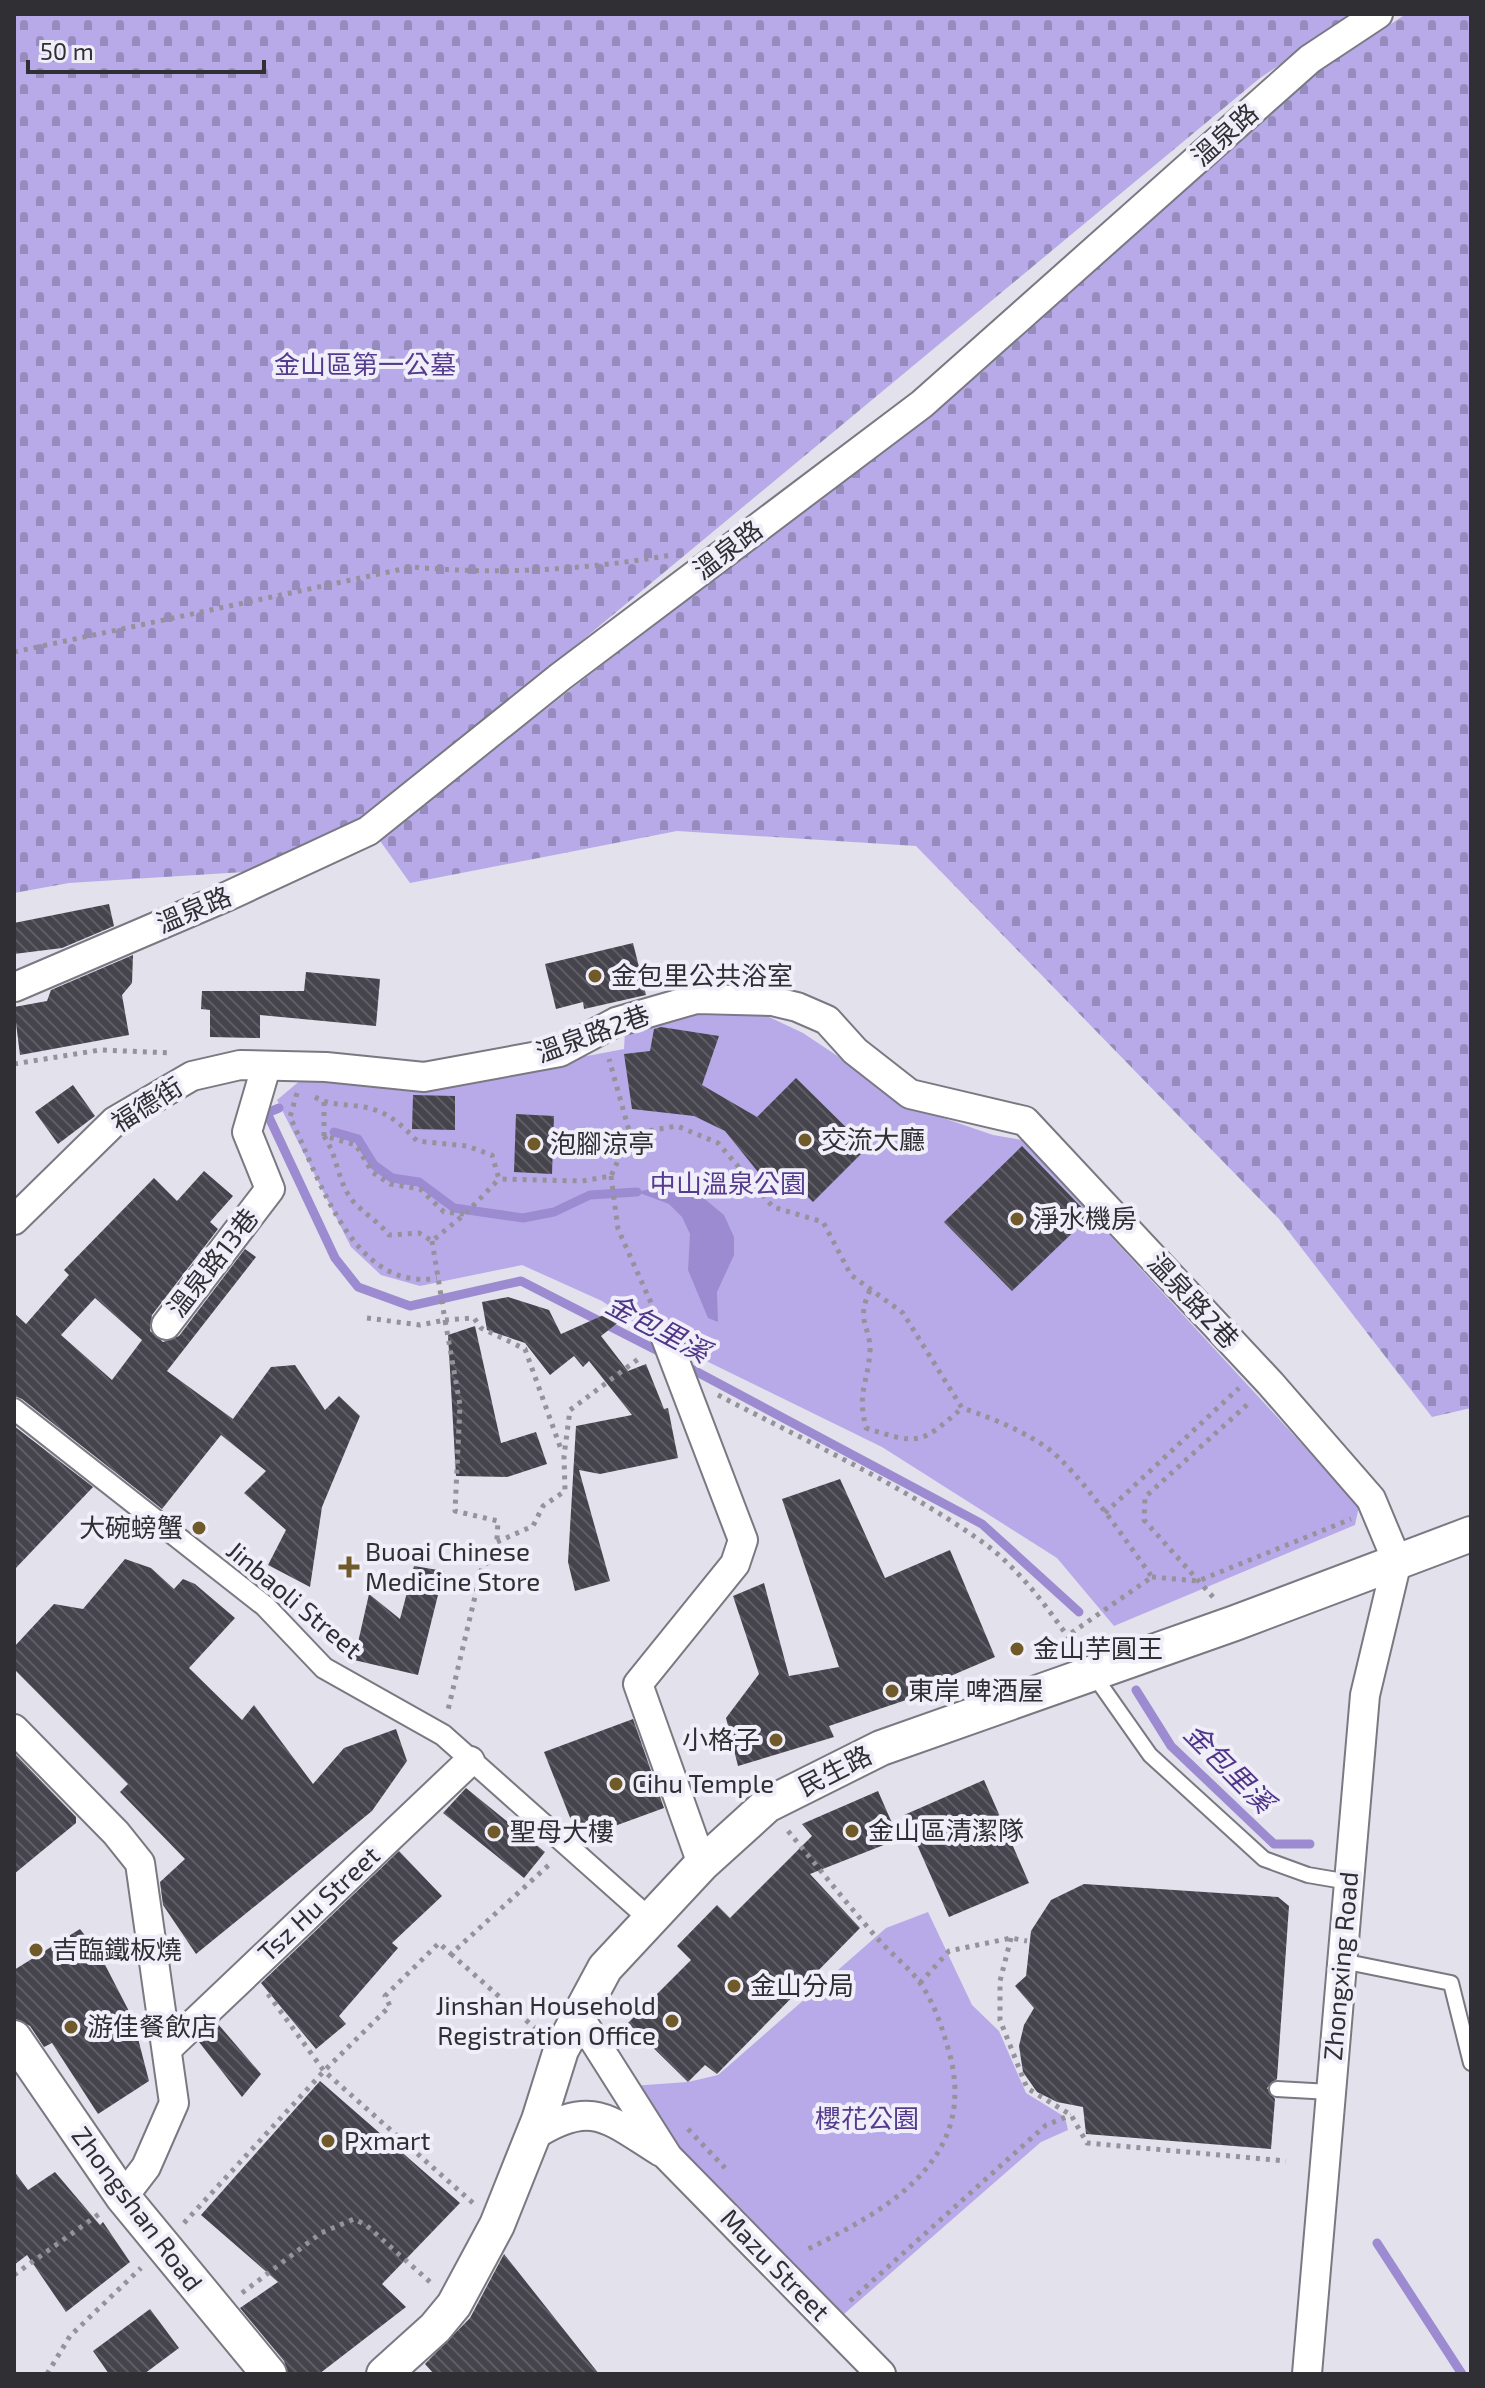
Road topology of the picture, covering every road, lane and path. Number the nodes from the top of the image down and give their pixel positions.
1 (1378, 14) edge
2 (677, 554) dead end
3 (14, 652) edge
4 (15, 987) edge
5 (601, 1031) junction
6 (184, 1054) dead end
7 (14, 1064) edge
8 (266, 1067) junction
9 (324, 1102) junction
10 (630, 1134) junction
11 (324, 1136) junction
12 (611, 1176) junction
13 (499, 1179) junction
14 (465, 1214) junction
15 (14, 1220) edge
16 (432, 1241) junction
17 (437, 1278) junction
18 (870, 1290) junction
19 (367, 1318) dead end
20 (445, 1320) junction
21 (166, 1325) dead end
22 (666, 1338) joint
23 (1258, 1382) junction
24 (683, 1383) junction
25 (962, 1408) junction
26 (14, 1409) edge
27 (564, 1456) junction
28 (1105, 1513) junction
29 (1378, 1514) junction
30 (1471, 1534) edge
31 (497, 1542) junction
32 (1397, 1561) junction
33 (1152, 1577) junction
34 (1198, 1581) junction
35 (1235, 1623) junction
36 (1067, 1636) junction
37 (1093, 1673) junction
38 (14, 1729) edge
39 (443, 1735) junction
40 (470, 1761) junction
41 (767, 1805) junction
42 (570, 1845) junction
43 (702, 1864) junction
44 (1349, 1882) junction
45 (651, 1920) junction
46 (1011, 1938) junction
47 (1027, 1941) dead end
48 (451, 1954) junction
49 (1342, 1961) junction
50 (248, 1970) junction
51 (920, 1983) junction
52 (578, 2015) junction
53 (14, 2038) edge
54 (169, 2047) junction
55 (561, 2050) junction
56 (1471, 2063) edge
57 (324, 2071) junction
58 (1277, 2089) dead end
59 (1330, 2092) junction
60 (1071, 2115) junction
61 (684, 2126) dead end
62 (533, 2136) junction
63 (668, 2157) junction
64 (1286, 2161) dead end
65 (728, 2171) dead end
66 (123, 2197) junction
67 (497, 2225) junction
68 (793, 2239) dead end
69 (162, 2248) junction
70 (804, 2251) junction
71 (813, 2261) dead end
72 (14, 2275) edge
73 (841, 2291) dead end
74 (454, 2305) junction
75 (216, 2313) junction
76 (47, 2374) edge
77 (269, 2374) edge
78 (384, 2374) edge
79 (881, 2374) edge
80 (1307, 2374) edge

1 - 4 street, 溫泉路
2 - 3 path
5 - 8 street, 溫泉路2巷
5 - 10 path
5 - 23 street, 溫泉路2巷
6 - 7 path
8 - 15 street, 福德街
8 - 21 street, 溫泉路13巷
9 - 11 path
9 - 13 path
9 - 17 path
10 - 12 path
10 - 18 path
11 - 14 path
11 - 16 path
12 - 13 path
12 - 22 path
13 - 14 path
14 - 16 path
16 - 17 path
17 - 20 path
18 - 25 path
18 - 25 path
19 - 20 path
20 - 27 path
20 - 31 path
22 - 24 street
23 - 28 path
23 - 29 street, 溫泉路2巷
23 - 34 path
24 - 27 path
24 - 36 path
24 - 43 street
25 - 28 path
26 - 39 street, Jinbaoli Street
27 - 31 path
28 - 33 path
29 - 32 street, 溫泉路2巷
29 - 34 path
30 - 32 street, 民生路
31 - 39 path
32 - 35 street, 民生路
32 - 44 street, Zhongxing Road
33 - 34 path
33 - 36 path
34 - 35 path
35 - 37 street, 民生路
36 - 37 path
37 - 41 street, 民生路
37 - 44 lane
38 - 54 street
39 - 40 street, Jinbaoli Street
40 - 42 street, Jinbaoli Street
40 - 50 street, Tsz Hu Street
41 - 43 street, 民生路
41 - 51 path
42 - 45 street, Jinbaoli Street
42 - 48 path
43 - 45 street, 民生路
44 - 49 street, Zhongxing Road
45 - 52 street, 民生路
46 - 47 path
46 - 51 path
46 - 60 path
48 - 55 path
48 - 57 path
49 - 56 lane
49 - 59 street, Zhongxing Road
50 - 54 street, Tsz Hu Street
50 - 57 path
51 - 70 path
52 - 55 street, 民生路
52 - 63 street, Mazu Street
53 - 66 street, Zhongshan Road
54 - 66 street
55 - 62 street, 民生路
57 - 67 path
57 - 69 path
58 - 59 lane
59 - 80 street, Zhongxing Road
60 - 64 path
60 - 73 path
61 - 65 path
62 - 63 street, Mazu Street
62 - 67 street, 民生路
63 - 79 street, Mazu Street
66 - 69 street, Zhongshan Road
66 - 72 path
67 - 74 street, 民生路
68 - 70 path
69 - 75 street, Zhongshan Road
69 - 76 path
70 - 71 path
74 - 75 path
74 - 78 street, 民生路
75 - 77 street, Zhongshan Road

